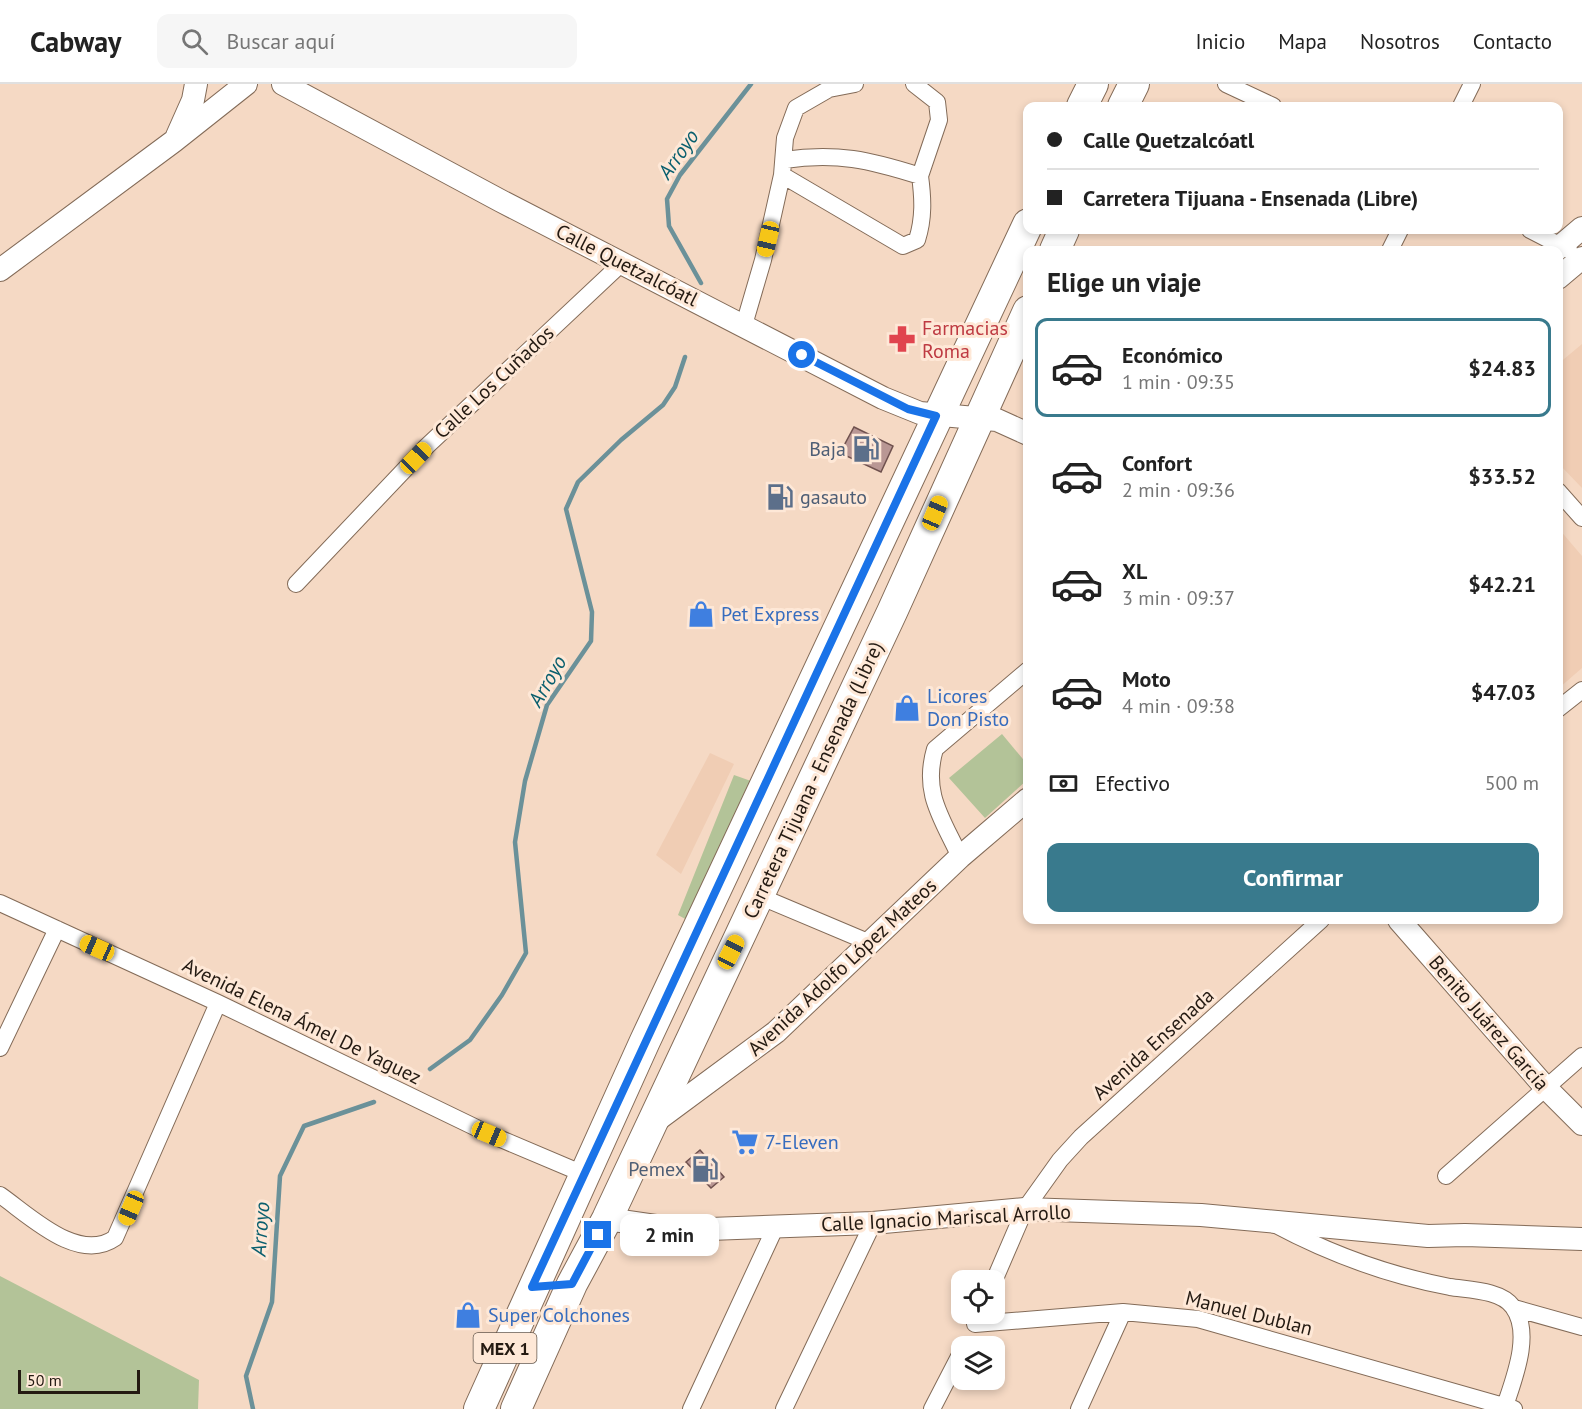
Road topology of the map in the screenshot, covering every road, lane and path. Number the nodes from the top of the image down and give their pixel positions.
1 (196, 84) edge
2 (246, 84) edge
3 (283, 84) edge
4 (855, 84) edge
5 (915, 84) edge
6 (1093, 84) edge
7 (1134, 84) edge
8 (1226, 84) edge
9 (1472, 84) edge
10 (1084, 102) edge
11 (1125, 102) edge
12 (1265, 102) edge
13 (1463, 102) edge
14 (174, 141) junction
15 (783, 168) junction
16 (920, 176) junction
17 (1582, 228) edge
18 (1023, 234) edge
19 (1536, 234) edge
20 (1556, 246) edge
21 (1561, 246) edge
22 (1563, 250) edge
23 (1582, 258) edge
24 (622, 263) junction
25 (0, 270) edge
26 (1563, 274) edge
27 (1023, 322) edge
28 (744, 325) junction
29 (936, 416) junction
30 (980, 418) junction
31 (1023, 432) edge
32 (1563, 497) edge
33 (1582, 518) edge
34 (296, 584) dead end
35 (1023, 674) edge
36 (1582, 690) edge
37 (1563, 705) edge
38 (1023, 803) edge
39 (960, 857) junction
40 (759, 896) junction
41 (0, 903) edge
42 (1317, 924) edge
43 (1402, 924) edge
44 (57, 930) junction
45 (868, 942) junction
46 (218, 1003) junction
47 (0, 1048) edge
48 (1582, 1056) edge
49 (1546, 1088) junction
50 (1582, 1124) edge
51 (649, 1126) junction
52 (586, 1175) junction
53 (1446, 1176) dead end
54 (0, 1195) edge
55 (1025, 1209) junction
56 (607, 1219) junction
57 (1268, 1221) junction
58 (873, 1223) junction
59 (776, 1226) junction
60 (1582, 1239) edge
61 (999, 1270) edge
62 (572, 1284) junction
63 (532, 1287) junction
64 (1514, 1308) junction
65 (1123, 1312) junction
66 (1005, 1318) edge
67 (1582, 1327) edge
68 (951, 1373) edge
69 (1508, 1408) edge
70 (479, 1409) edge
71 (516, 1409) edge
72 (691, 1409) edge
73 (784, 1409) edge
74 (932, 1409) edge
75 (1078, 1409) edge

1 - 14 street
2 - 14 street
3 - 24 street, Calle Quetzalcóatl
4 - 15 street
5 - 16 street
6 - 10 highway
7 - 11 highway
8 - 12 street
9 - 13 street
14 - 25 street
15 - 16 street
15 - 16 street
15 - 28 street
17 - 21 street
18 - 29 highway, Carretera Tijuana - Ensenada (Libre) / MEX 1
19 - 20 street
22 - 23 street
23 - 26 street
24 - 28 street, Calle Quetzalcóatl
24 - 34 street, Calle Los Cuñados
27 - 30 highway, Carretera Tijuana - Ensenada (Libre) / MEX 1
28 - 29 street, Calle Quetzalcóatl
29 - 30 street, Calle Quetzalcóatl
29 - 52 highway, Carretera Tijuana - Ensenada (Libre) / MEX 1
30 - 31 street, Calle Quetzalcóatl
30 - 40 highway, Carretera Tijuana - Ensenada (Libre) / MEX 1
32 - 33 street
35 - 39 street
36 - 37 street
38 - 39 street, Avenida Adolfo López Mateos
39 - 45 street, Avenida Adolfo López Mateos
40 - 45 street
40 - 51 highway, Carretera Tijuana - Ensenada (Libre) / MEX 1
41 - 44 street, Avenida Elena Ámel De Yaguez
42 - 55 street, Avenida Ensenada
43 - 49 street, Benito Juárez García
44 - 46 street, Avenida Elena Ámel De Yaguez
44 - 47 street
45 - 51 street, Avenida Adolfo López Mateos
46 - 52 street, Avenida Elena Ámel De Yaguez
46 - 54 street
48 - 49 street
49 - 50 street, Benito Juárez García
49 - 53 street
51 - 56 highway, Carretera Tijuana - Ensenada (Libre) / MEX 1
52 - 63 highway, Carretera Tijuana - Ensenada (Libre) / MEX 1
55 - 57 street, Calle Ignacio Mariscal Arrollo
55 - 58 street, Calle Ignacio Mariscal Arrollo
55 - 61 street, Avenida Ensenada
56 - 59 street, Calle Ignacio Mariscal Arrollo
56 - 62 highway, Carretera Tijuana - Ensenada (Libre) / MEX 1
57 - 60 street, Calle Ignacio Mariscal Arrollo
57 - 64 street
58 - 59 street, Calle Ignacio Mariscal Arrollo
58 - 73 street
59 - 72 street
62 - 63 highway
62 - 71 highway, Carretera Tijuana - Ensenada (Libre) / MEX 1
63 - 70 highway, Carretera Tijuana - Ensenada (Libre) / MEX 1
64 - 67 street
64 - 69 street, Manuel Dublan
65 - 66 street, Manuel Dublan
65 - 69 street, Manuel Dublan
65 - 75 street
68 - 74 street

